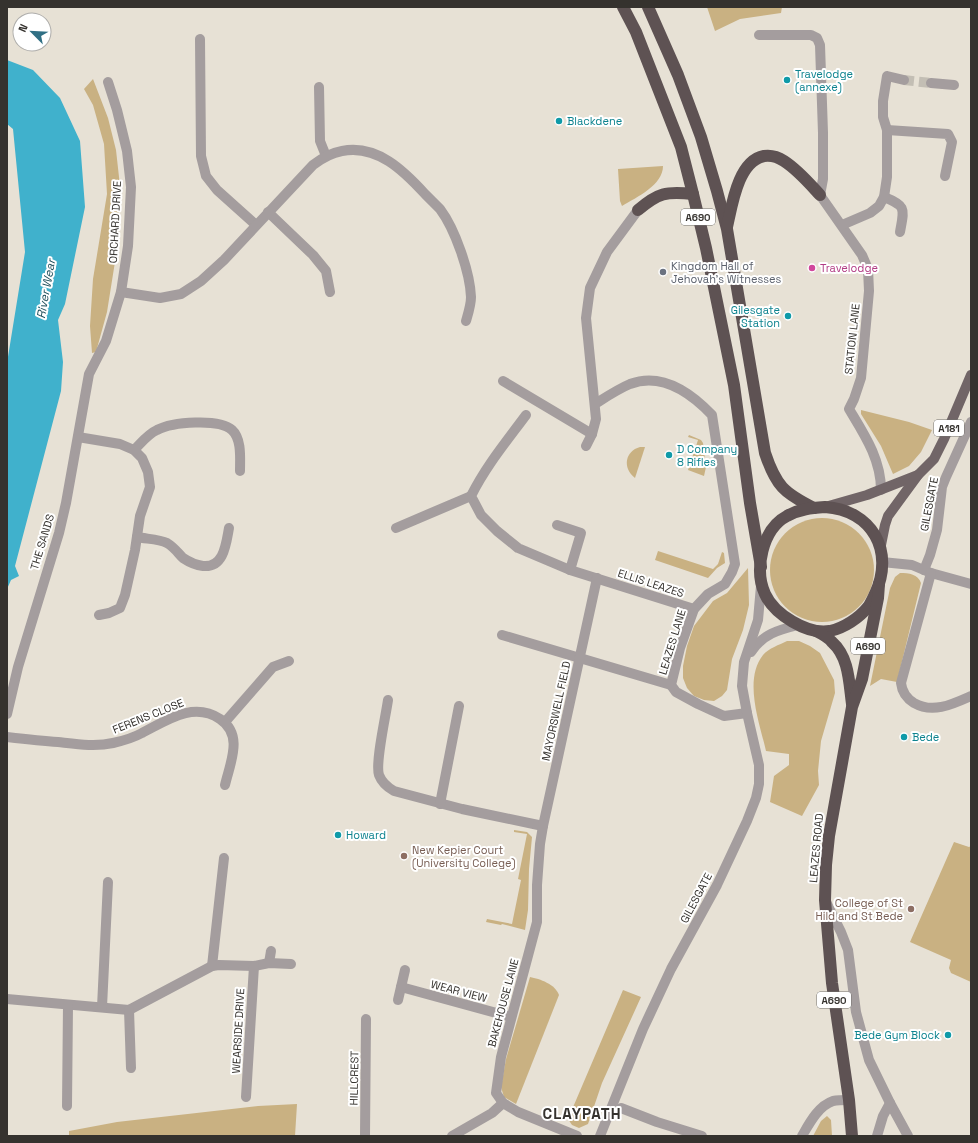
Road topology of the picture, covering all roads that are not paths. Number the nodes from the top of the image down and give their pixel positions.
1 (623, 7) edge
2 (648, 7) edge
3 (759, 35) dead end
4 (200, 39) dead end
5 (904, 80) tunnel mouth
6 (108, 82) dead end
7 (931, 83) tunnel mouth
8 (954, 85) dead end
9 (319, 87) dead end
10 (887, 130) junction
11 (326, 156) junction
12 (945, 176) dead end
13 (693, 194) junction
14 (820, 195) junction
15 (884, 197) junction
16 (638, 210) joint
17 (268, 212) junction
18 (256, 225) junction
19 (842, 225) junction
20 (726, 229) junction
21 (900, 232) dead end
22 (121, 292) junction
23 (330, 292) dead end
24 (466, 321) dead end
25 (89, 374) joint
26 (971, 375) edge
27 (503, 381) dead end
28 (595, 404) junction
29 (526, 416) dead end
30 (971, 422) edge
31 (592, 434) junction
32 (78, 437) junction
33 (586, 446) dead end
34 (134, 450) junction
35 (240, 471) dead end
36 (918, 475) junction
37 (881, 490) junction
38 (471, 496) junction
39 (820, 507) junction
40 (557, 525) dead end
41 (229, 528) dead end
42 (396, 528) dead end
43 (137, 537) junction
44 (880, 550) junction
45 (882, 562) junction
46 (761, 567) junction
47 (570, 570) junction
48 (927, 571) junction
49 (599, 579) junction
50 (761, 580) junction
51 (880, 584) junction
52 (971, 584) edge
53 (694, 609) junction
54 (99, 615) dead end
55 (798, 625) junction
56 (815, 630) junction
57 (502, 635) dead end
58 (580, 657) junction
59 (289, 661) dead end
60 (744, 662) junction
61 (671, 685) junction
62 (971, 696) edge
63 (388, 700) dead end
64 (459, 706) dead end
65 (852, 707) junction
66 (746, 713) junction
67 (7, 714) edge
68 (225, 722) junction
69 (7, 737) edge
70 (225, 785) dead end
71 (440, 804) junction
72 (543, 826) junction
73 (224, 858) dead end
74 (108, 882) dead end
75 (826, 900) junction
76 (271, 951) dead end
77 (269, 963) junction
78 (291, 964) dead end
79 (212, 966) junction
80 (254, 966) junction
81 (405, 970) dead end
82 (401, 987) junction
83 (7, 1000) edge
84 (398, 1000) dead end
85 (68, 1005) junction
86 (102, 1007) junction
87 (129, 1010) junction
88 (511, 1017) junction
89 (366, 1019) dead end
90 (131, 1068) dead end
91 (246, 1097) dead end
92 (848, 1100) junction
93 (503, 1103) junction
94 (890, 1103) junction
95 (67, 1106) dead end
96 (621, 1108) dead end
97 (365, 1136) edge
98 (452, 1136) edge
99 (578, 1136) edge
100 (600, 1136) edge
101 (702, 1136) edge
102 (802, 1136) edge
103 (852, 1136) edge
104 (877, 1136) edge
105 (908, 1136) edge

1 - 13 highway, A690
2 - 20 highway, A690
3 - 14 street
4 - 18 street
5 - 10 street
6 - 22 street, ORCHARD DRIVE
7 - 8 street
9 - 11 street
10 - 12 street
10 - 15 street
11 - 17 street
11 - 24 street
13 - 16 highway
13 - 46 highway, A690
14 - 19 street, STATION LANE
14 - 20 highway
15 - 19 street
15 - 21 street
16 - 28 street
17 - 18 street
17 - 23 street
18 - 22 street
19 - 37 street, STATION LANE
20 - 39 highway, A690
22 - 25 street, ORCHARD DRIVE
25 - 32 street, THE SANDS
26 - 36 main road, GILESGATE / A181
27 - 31 street
28 - 31 street
28 - 53 street, LEAZES LANE
29 - 38 street
30 - 48 street, GILESGATE
31 - 33 street
32 - 34 street
32 - 67 street, THE SANDS
34 - 35 street
34 - 43 street
36 - 37 main road, GILESGATE / A181
36 - 44 main road, GILESGATE / A181
37 - 39 main road, GILESGATE / A181
38 - 42 street
38 - 47 street, ELLIS LEAZES
39 - 44 highway, A690
39 - 46 highway, A690
40 - 47 street
41 - 43 street
43 - 54 street
44 - 45 highway, A690
45 - 48 street
45 - 51 highway, A690
46 - 50 highway, A690
47 - 49 street, ELLIS LEAZES
48 - 52 street
48 - 62 street, GILESGATE
49 - 53 street, ELLIS LEAZES
49 - 58 street
50 - 55 highway, A690
50 - 60 street, GILESGATE
51 - 56 highway, A690
51 - 65 highway, LEAZES ROAD / A690
53 - 61 street, LEAZES LANE
55 - 56 highway, A690
55 - 60 street, GILESGATE
56 - 65 highway, LEAZES ROAD / A690
57 - 58 street, MAYORSWELL FIELD
58 - 61 street
58 - 72 street, MAYORSWELL FIELD
59 - 68 street
60 - 66 street, GILESGATE
61 - 66 street, LEAZES LANE
63 - 71 street
64 - 71 street
65 - 75 highway, LEAZES ROAD / A690
66 - 100 street, GILESGATE
68 - 69 street, FERENS CLOSE
68 - 70 street
71 - 72 street
72 - 88 street, BAKEHOUSE LANE
73 - 79 street
74 - 86 street
75 - 92 highway, LEAZES ROAD / A690
75 - 94 street
76 - 77 street
77 - 78 street
77 - 80 street
79 - 80 street
79 - 87 street
80 - 91 street, WEARSIDE DRIVE
81 - 82 street
82 - 84 street
82 - 88 street, WEAR VIEW
83 - 85 street
85 - 86 street
85 - 95 street
86 - 87 street
87 - 90 street
88 - 93 street, BAKEHOUSE LANE
89 - 97 street, HILLCREST
92 - 102 street
92 - 103 highway, LEAZES ROAD / A690
93 - 98 street
93 - 99 street
94 - 104 street
94 - 105 street
96 - 101 street

